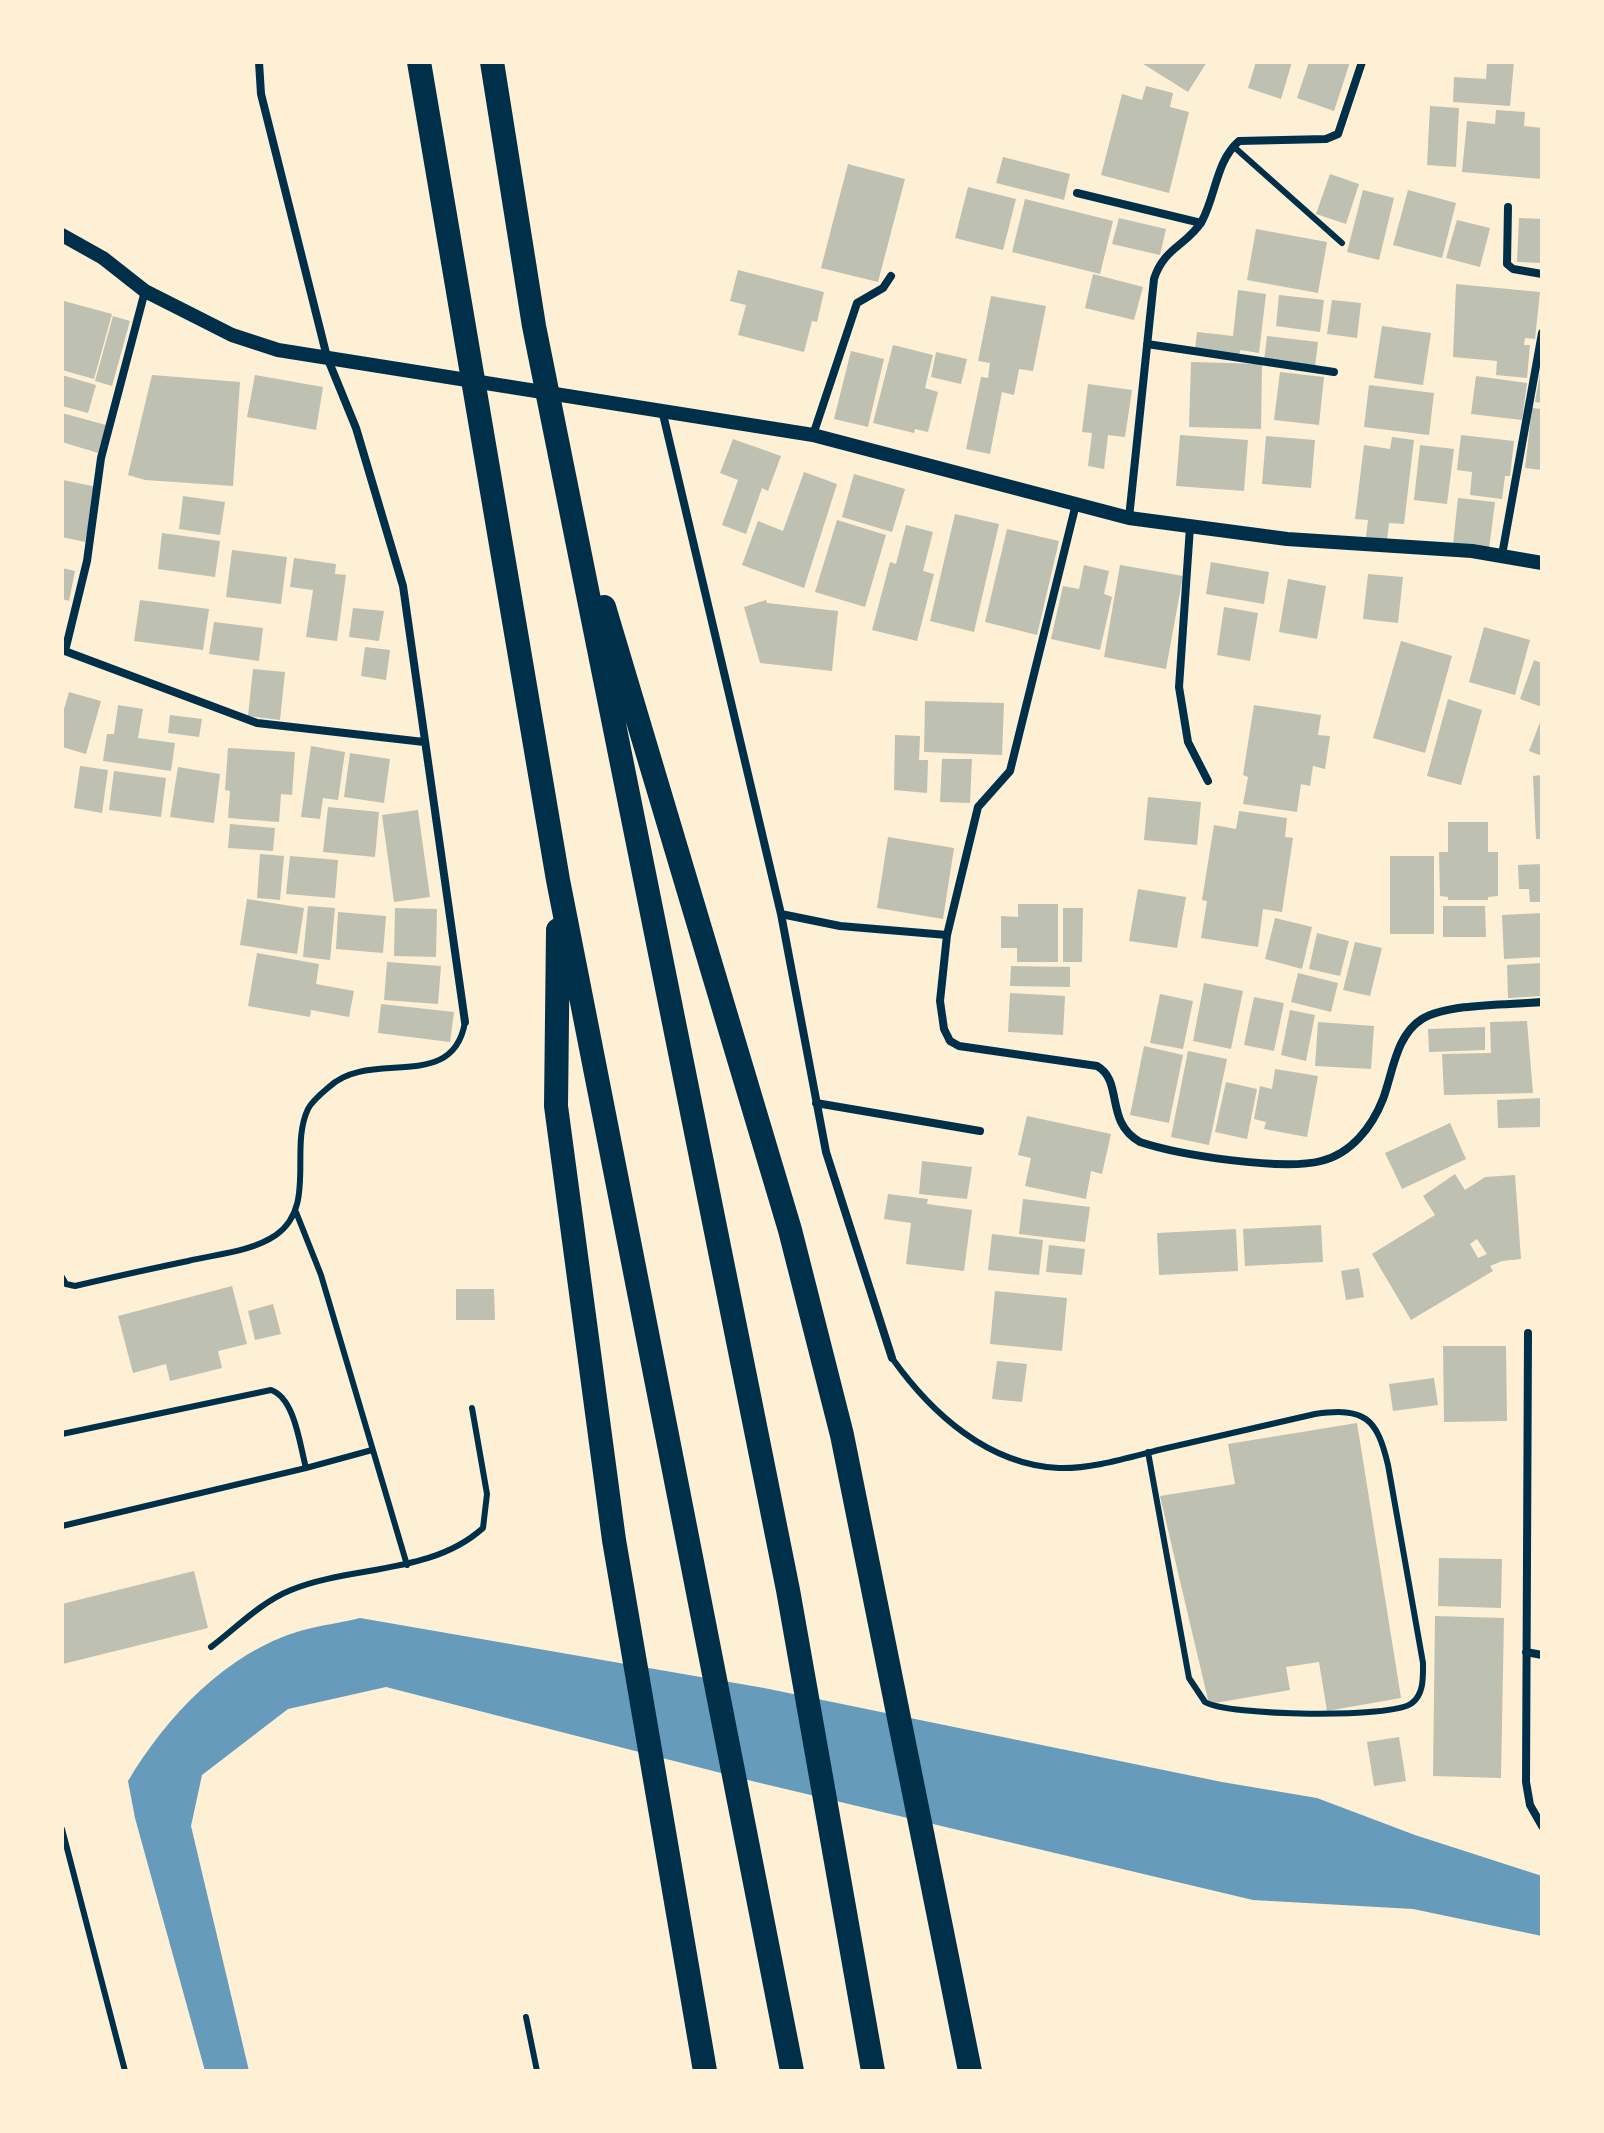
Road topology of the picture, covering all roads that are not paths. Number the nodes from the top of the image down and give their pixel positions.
1 (259, 62) edge
2 (419, 62) edge
3 (492, 62) edge
4 (1362, 62) edge
5 (1233, 146) junction
6 (1077, 193) dead end
7 (1508, 207) dead end
8 (1201, 223) junction
9 (62, 235) edge
10 (1342, 243) dead end
11 (1542, 274) edge
12 (891, 276) dead end
13 (145, 291) junction
14 (1542, 333) edge
15 (1147, 344) junction
16 (327, 357) junction
17 (1334, 372) dead end
18 (662, 410) junction
19 (813, 435) junction
20 (561, 462) junction
21 (1076, 504) junction
22 (1129, 518) junction
23 (1190, 527) junction
24 (1502, 555) junction
25 (1542, 563) edge
26 (64, 650) edge
27 (424, 742) junction
28 (1208, 781) dead end
29 (558, 880) junction
30 (781, 914) junction
31 (947, 935) junction
32 (1542, 1002) edge
33 (465, 1022) joint
34 (816, 1103) junction
35 (980, 1131) dead end
36 (296, 1212) junction
37 (62, 1277) edge
38 (1528, 1333) dead end
39 (892, 1358) joint
40 (472, 1408) dead end
41 (62, 1434) edge
42 (372, 1450) junction
43 (1148, 1452) junction
44 (306, 1468) junction
45 (62, 1526) edge
46 (407, 1565) junction
47 (211, 1647) dead end
48 (1526, 1652) junction
49 (1542, 1655) edge
50 (1542, 1826) edge
51 (62, 1829) edge
52 (526, 2017) dead end
53 (125, 2071) edge
54 (537, 2071) edge
55 (705, 2071) edge
56 (792, 2071) edge
57 (873, 2071) edge
58 (970, 2071) edge

1 - 16 street
2 - 29 highway
3 - 20 highway
4 - 5 street
5 - 8 street
5 - 10 lane
6 - 8 street
7 - 11 street
8 - 15 street
9 - 13 street
12 - 19 street
13 - 16 street
13 - 26 street
14 - 24 street
15 - 17 street
15 - 22 street
16 - 18 street
16 - 27 street
18 - 19 street
18 - 30 street
19 - 21 street
20 - 57 highway
20 - 58 highway
21 - 22 street
21 - 31 street
22 - 23 street
23 - 24 street
23 - 28 street
24 - 25 street
26 - 27 street
27 - 33 street
29 - 55 highway
29 - 56 highway
30 - 31 street
30 - 34 street
31 - 32 street
33 - 36 lane
34 - 35 street
34 - 39 street
36 - 37 lane
36 - 42 lane
38 - 48 street
39 - 43 lane
40 - 46 lane
41 - 44 lane
42 - 44 lane
42 - 46 lane
43 - 43 lane
44 - 45 lane
46 - 47 lane
48 - 49 street
48 - 50 street
51 - 53 lane
52 - 54 lane

